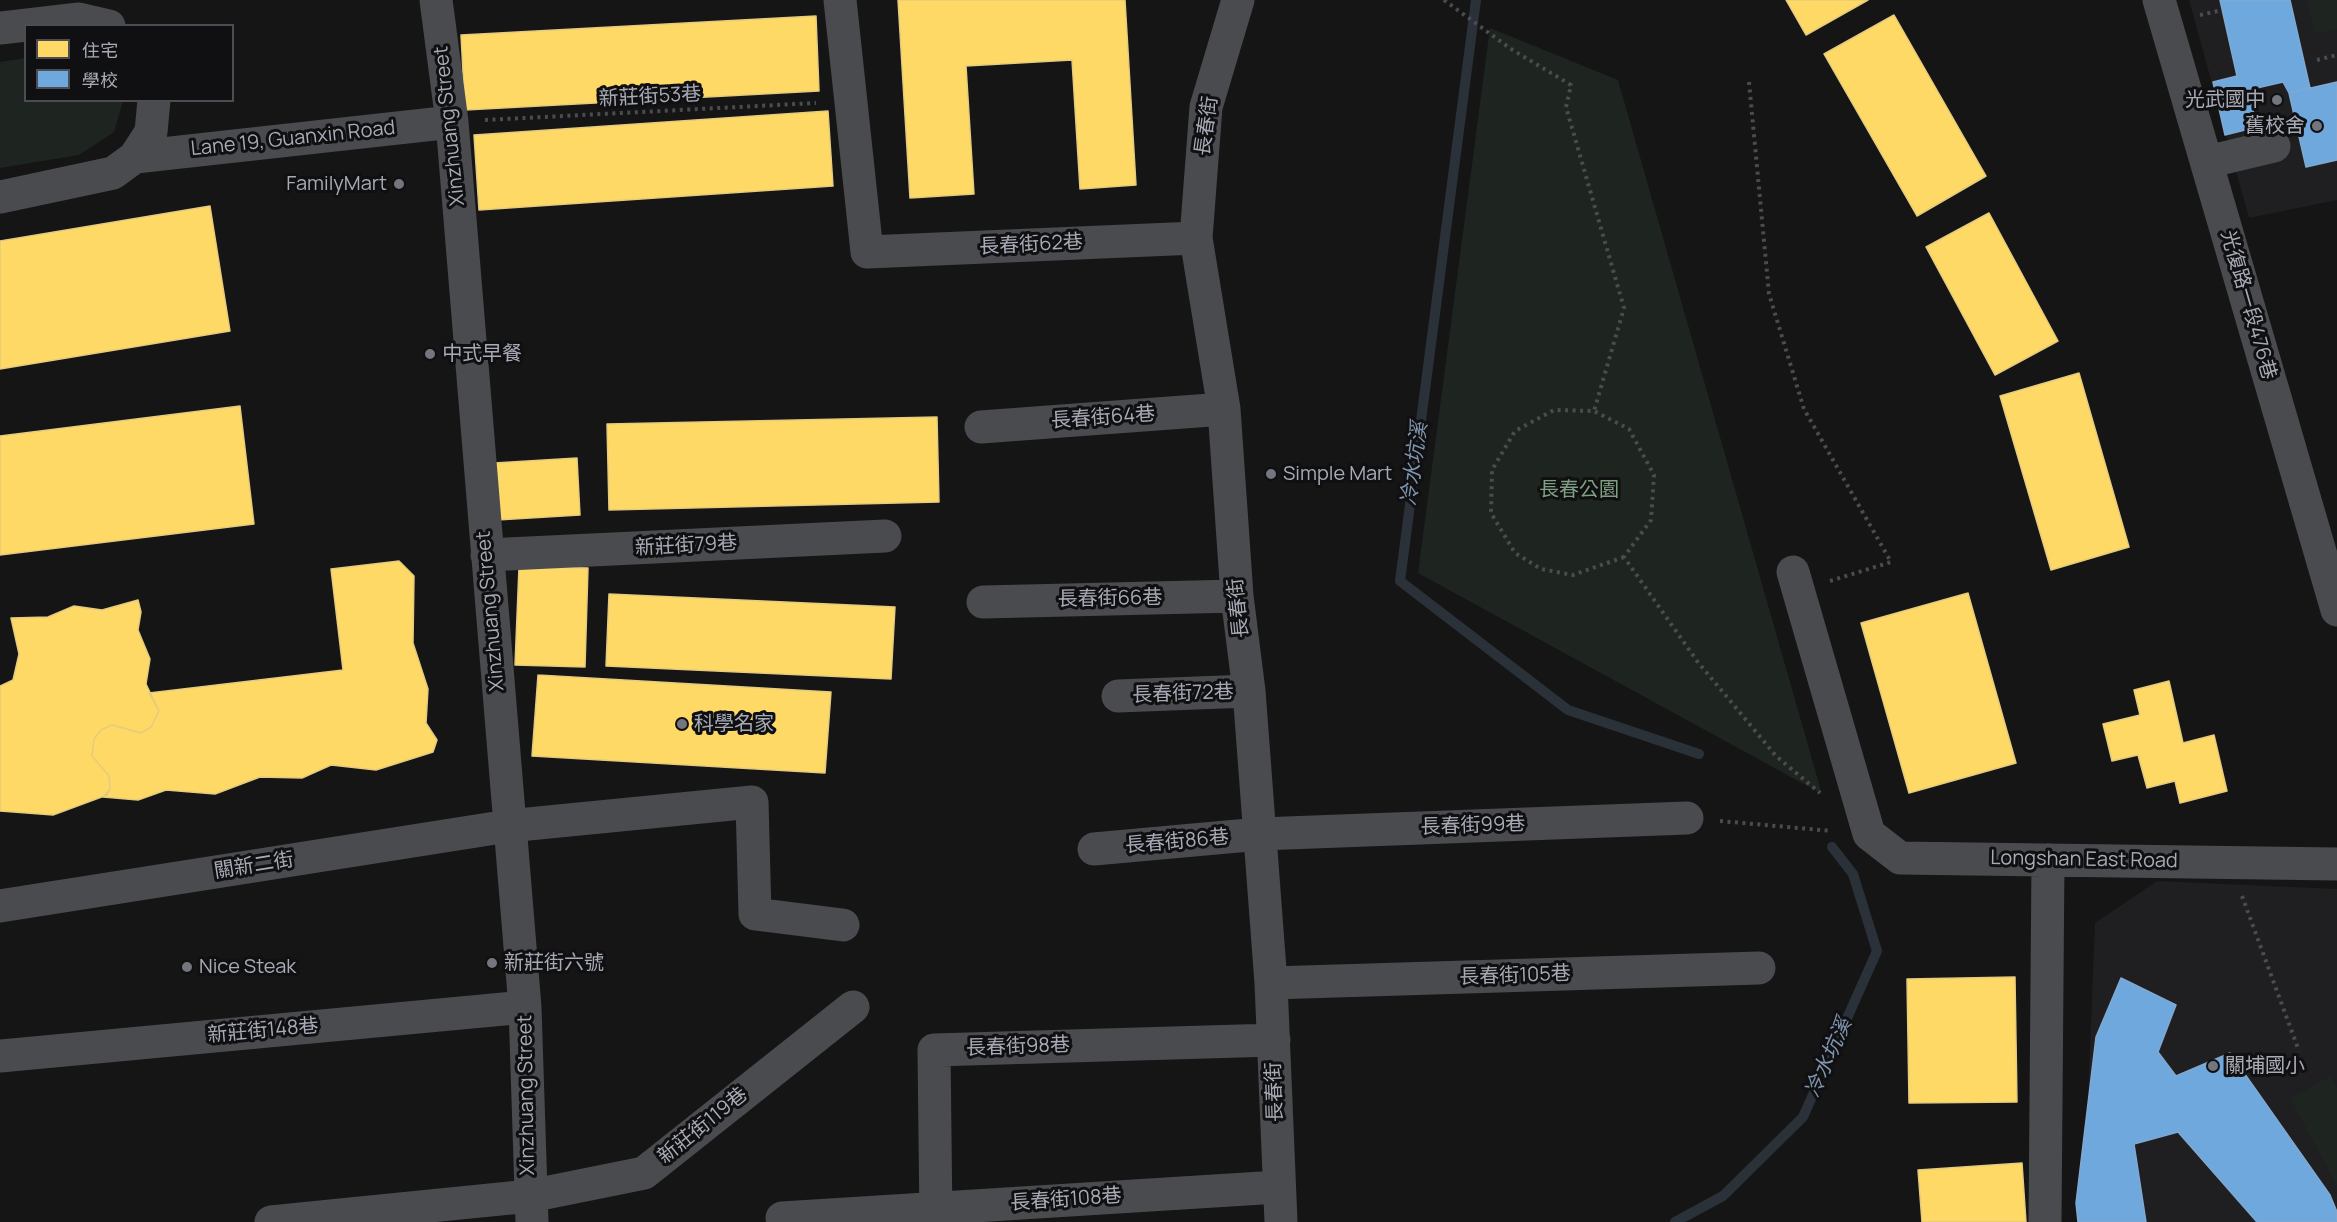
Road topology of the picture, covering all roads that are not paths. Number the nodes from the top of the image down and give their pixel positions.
1 (436, 0) edge
2 (840, 0) edge
3 (1238, 0) edge
4 (2159, 0) edge
5 (35, 24) edge
6 (100, 24) edge
7 (24, 25) edge
8 (0, 28) edge
9 (154, 102) edge
10 (452, 122) junction
11 (2274, 146) dead end
12 (135, 157) junction
13 (2207, 162) junction
14 (0, 197) edge
15 (1196, 238) junction
16 (1224, 409) junction
17 (981, 427) dead end
18 (885, 536) dead end
19 (487, 555) junction
20 (1796, 582) road end
21 (1237, 596) junction
22 (983, 602) dead end
23 (2337, 610) edge
24 (1249, 691) junction
25 (1118, 696) dead end
26 (1687, 818) road end
27 (508, 826) junction
28 (1260, 834) junction
29 (1094, 849) dead end
30 (2048, 860) junction
31 (2337, 864) edge
32 (0, 906) edge
33 (843, 925) dead end
34 (1759, 968) dead end
35 (1271, 983) junction
36 (525, 1007) junction
37 (853, 1007) dead end
38 (1274, 1040) junction
39 (0, 1056) edge
40 (1278, 1187) junction
41 (531, 1209) edge
42 (936, 1215) edge
43 (782, 1218) dead end
44 (271, 1222) edge
45 (1281, 1222) edge
46 (2045, 1222) edge

1 - 10 street, Xinzhuang Street
2 - 15 street, 長春街62巷
3 - 15 street, 長春街
4 - 13 street, 光復路一段476巷
5 - 6 street
7 - 8 street
9 - 12 street, Lane 19, Guanxin Road
10 - 12 street, Lane 19, Guanxin Road
10 - 19 street, Xinzhuang Street
11 - 13 street
12 - 14 street, Lane 19, Guanxin Road
13 - 23 street, 光復路一段476巷
15 - 16 street, 長春街
16 - 17 street, 長春街64巷
16 - 21 street, 長春街
18 - 19 street, 新莊街79巷
19 - 27 street, Xinzhuang Street
20 - 30 street, Longshan East Road
21 - 22 street, 長春街66巷
21 - 24 street, 長春街
24 - 25 street, 長春街72巷
24 - 28 street, 長春街
26 - 28 street, 長春街99巷
27 - 32 street, 關新二街
27 - 33 street, 關新二街
27 - 36 street, Xinzhuang Street
28 - 29 street, 長春街86巷
28 - 35 street, 長春街
30 - 31 street, Longshan East Road
30 - 46 street
34 - 35 street, 長春街105巷
35 - 38 street, 長春街
36 - 39 street, 新莊街148巷
36 - 41 street, Xinzhuang Street
37 - 41 street, 新莊街119巷
38 - 40 street, 長春街
38 - 42 street, 長春街98巷
40 - 42 street, 長春街108巷
40 - 45 street, 長春街
41 - 44 street, 新莊街119巷
42 - 43 street, 長春街108巷

